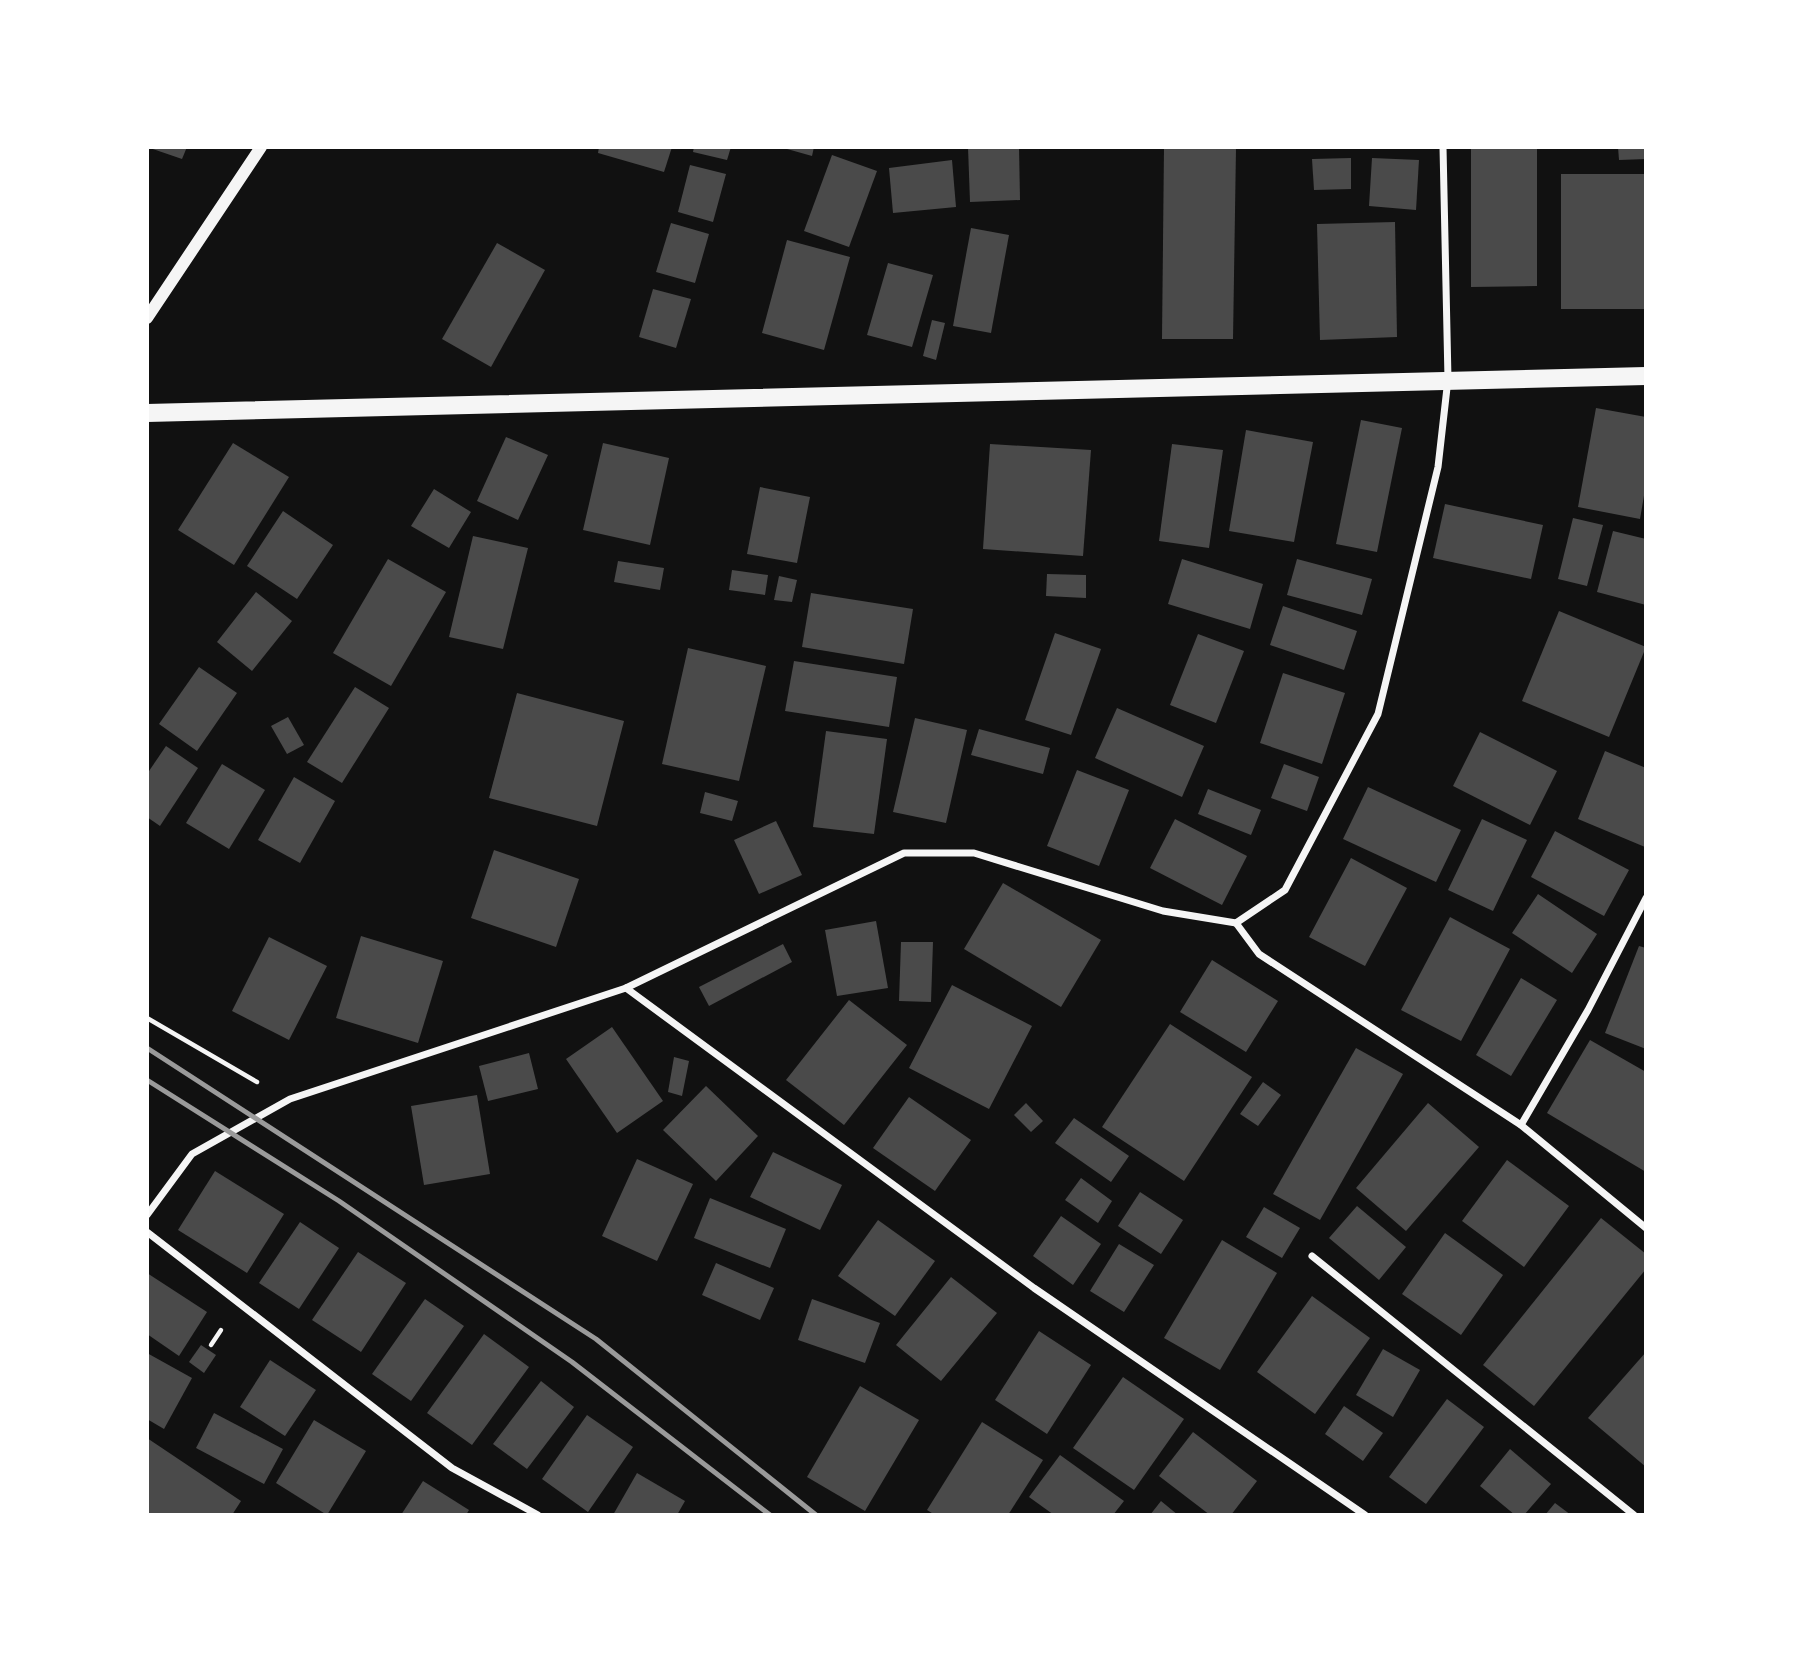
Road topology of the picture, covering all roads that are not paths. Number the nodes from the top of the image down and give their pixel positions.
1 (261, 147) edge
2 (1443, 147) edge
3 (147, 318) edge
4 (1646, 376) edge
5 (1448, 379) junction
6 (147, 413) edge
7 (1646, 898) edge
8 (1236, 923) junction
9 (626, 988) junction
10 (1521, 1125) junction
11 (147, 1215) edge
12 (1646, 1228) edge
13 (147, 1232) edge
14 (1312, 1256) dead end
15 (538, 1515) edge
16 (1365, 1515) edge
17 (1634, 1515) edge

1 - 3 street
2 - 5 street
4 - 5 main road
5 - 6 main road
5 - 8 street
7 - 10 street
8 - 9 street
8 - 10 street
9 - 11 street
9 - 16 street
10 - 12 street
13 - 15 street
14 - 17 street

